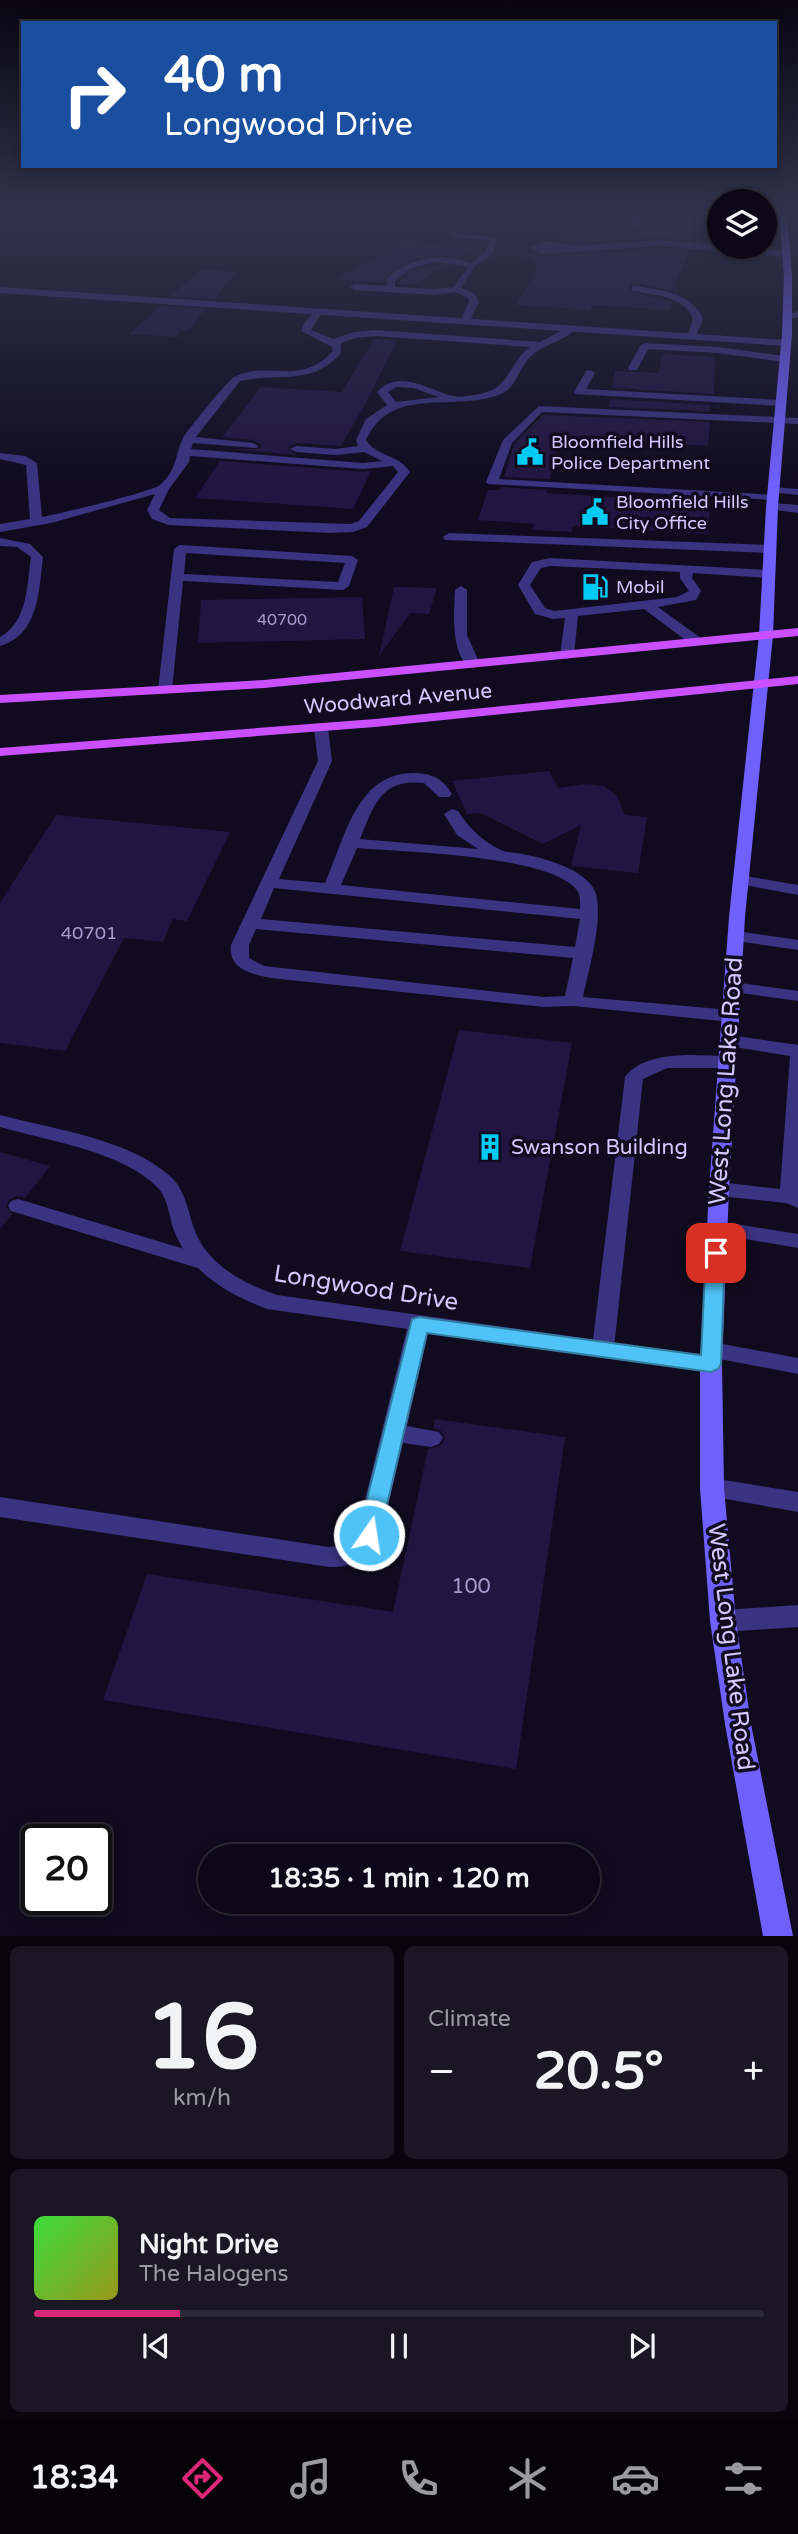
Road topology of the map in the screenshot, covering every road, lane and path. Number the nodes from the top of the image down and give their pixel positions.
1 (192, 303) edge
2 (473, 303) edge
3 (683, 303) edge
4 (317, 312) junction
5 (793, 315) edge
6 (465, 322) junction
7 (571, 329) junction
8 (692, 337) junction
9 (332, 343) junction
10 (786, 343) junction
11 (542, 345) junction
12 (785, 359) junction
13 (633, 368) dead end
14 (590, 373) dead end
15 (451, 399) junction
16 (781, 403) junction
17 (393, 405) junction
18 (798, 421) edge
19 (780, 424) junction
20 (798, 430) edge
21 (188, 439) junction
22 (253, 446) dead end
23 (296, 449) dead end
24 (365, 449) junction
25 (186, 452) junction
26 (0, 456) edge
27 (393, 462) junction
28 (163, 488) junction
29 (798, 492) edge
30 (773, 495) junction
31 (798, 509) edge
32 (36, 523) junction
33 (0, 528) edge
34 (449, 537) dead end
35 (0, 542) edge
36 (769, 549) junction
37 (687, 569) junction
38 (768, 573) junction
39 (176, 577) junction
40 (461, 590) dead end
41 (647, 605) junction
42 (572, 613) junction
43 (798, 632) edge
44 (766, 635) junction
45 (0, 642) edge
46 (696, 642) junction
47 (567, 655) junction
48 (473, 664) junction
49 (798, 680) edge
50 (760, 685) junction
51 (164, 690) junction
52 (0, 699) edge
53 (321, 728) junction
54 (0, 752) edge
55 (444, 794) dead end
56 (452, 814) dead end
57 (351, 843) junction
58 (499, 856) junction
59 (740, 880) junction
60 (269, 883) junction
61 (331, 889) junction
62 (798, 890) edge
63 (589, 915) junction
64 (250, 923) junction
65 (736, 936) junction
66 (798, 945) edge
67 (581, 953) junction
68 (733, 987) junction
69 (798, 996) edge
70 (573, 1001) junction
71 (731, 1016) junction
72 (729, 1041) junction
73 (798, 1051) edge
74 (798, 1058) edge
75 (727, 1062) junction
76 (0, 1121) edge
77 (719, 1189) junction
78 (794, 1199) edge
79 (18, 1206) dead end
80 (717, 1228) junction
81 (798, 1241) edge
82 (204, 1262) junction
83 (419, 1325) junction
84 (603, 1348) junction
85 (712, 1357) junction
86 (798, 1366) edge
87 (394, 1433) junction
88 (431, 1438) dead end
89 (712, 1488) junction
90 (798, 1502) edge
91 (0, 1507) edge
92 (798, 1616) edge
93 (723, 1621) junction
94 (778, 1936) edge

1 - 4 street
2 - 6 street
3 - 8 street
4 - 6 street
4 - 9 street
5 - 10 main road, West Long Lake Road
6 - 7 street
7 - 8 street
7 - 11 street
8 - 10 street
9 - 11 street
9 - 21 street
10 - 12 main road, West Long Lake Road
11 - 15 street
12 - 13 street
12 - 16 main road, West Long Lake Road
14 - 16 street
15 - 17 street
15 - 17 street
16 - 19 main road, West Long Lake Road
17 - 24 street
18 - 19 street
19 - 20 street
19 - 30 main road, West Long Lake Road
19 - 30 street
21 - 22 street
21 - 25 street
23 - 24 street
24 - 27 street
25 - 27 street
25 - 28 street
26 - 32 street
27 - 28 street
28 - 32 street
29 - 30 street
30 - 31 street
30 - 36 main road, West Long Lake Road
32 - 33 street
34 - 36 street
35 - 45 street
36 - 38 main road, West Long Lake Road
37 - 38 street
37 - 41 street
37 - 42 street
38 - 44 main road, West Long Lake Road
39 - 39 street
39 - 51 street
40 - 48 street
41 - 42 street
41 - 46 street
42 - 47 street
43 - 44 main road, Woodward Avenue
44 - 46 main road, Woodward Avenue
44 - 50 main road, West Long Lake Road
46 - 47 main road, Woodward Avenue
47 - 48 main road, Woodward Avenue
48 - 51 main road, Woodward Avenue
49 - 50 main road, Woodward Avenue
50 - 53 main road, Woodward Avenue
50 - 59 main road, West Long Lake Road
51 - 52 main road, Woodward Avenue
53 - 54 main road, Woodward Avenue
53 - 60 street
55 - 57 street
56 - 58 street
57 - 58 street
57 - 61 street
58 - 63 street
59 - 62 street
59 - 65 main road, West Long Lake Road
60 - 61 street
60 - 64 street
61 - 63 street
63 - 67 street
64 - 67 street
64 - 70 street
65 - 66 street
65 - 68 main road, West Long Lake Road
67 - 70 street
68 - 69 street
68 - 71 main road, West Long Lake Road
70 - 71 street
71 - 72 main road, West Long Lake Road
72 - 73 street
72 - 75 main road, West Long Lake Road
74 - 78 street
75 - 77 main road, West Long Lake Road
75 - 84 street
76 - 82 street, Longwood Drive
77 - 78 street
77 - 80 main road, West Long Lake Road
79 - 82 street
80 - 81 street
80 - 85 main road, West Long Lake Road
82 - 83 street, Longwood Drive
83 - 84 street, Longwood Drive
83 - 87 street
84 - 85 street, Longwood Drive
85 - 86 street, Longwood Drive
85 - 89 main road, West Long Lake Road
87 - 88 street
87 - 91 street
89 - 90 street
89 - 93 main road, West Long Lake Road
92 - 93 street
93 - 94 main road, West Long Lake Road

